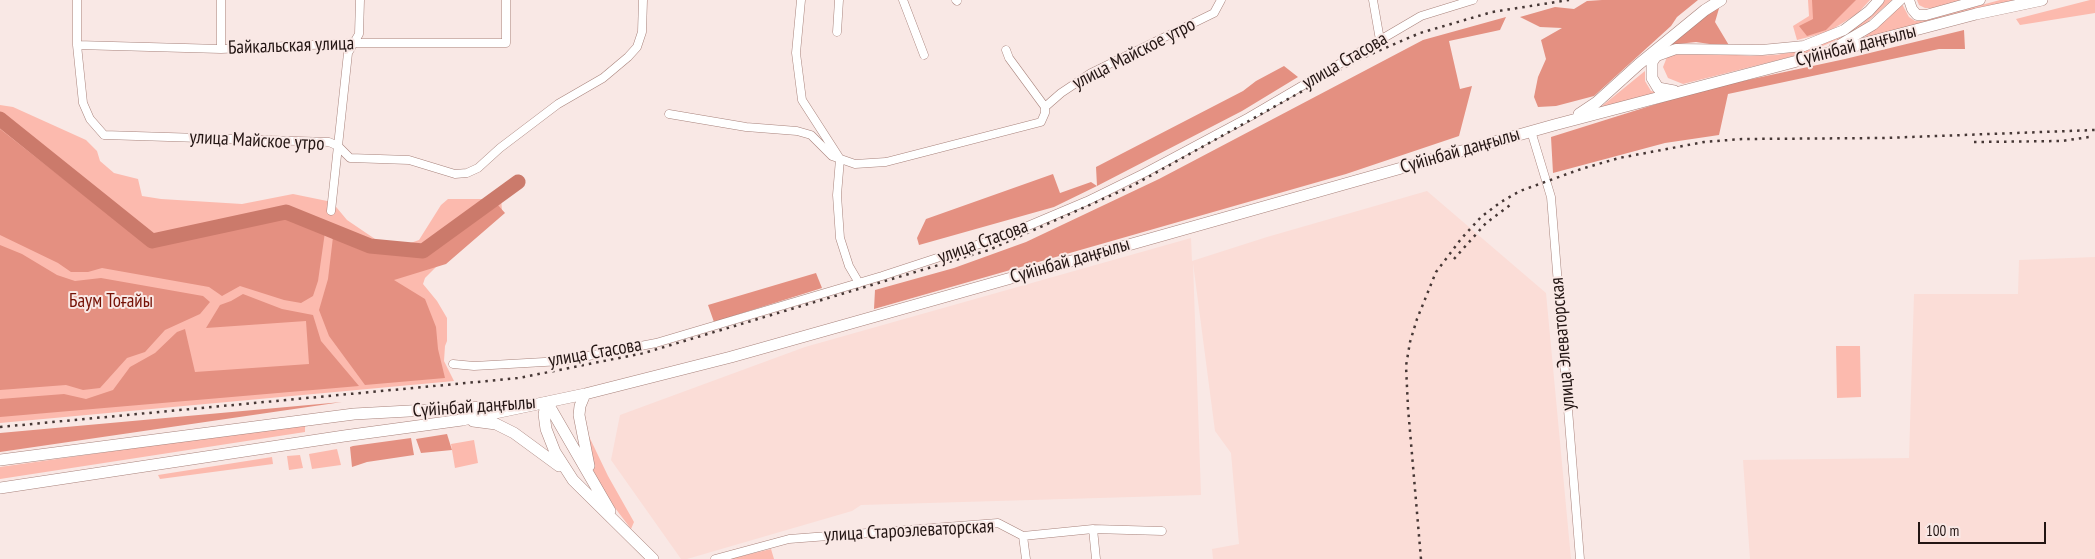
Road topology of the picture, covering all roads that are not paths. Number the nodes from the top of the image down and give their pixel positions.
1 (77, 0) edge
2 (222, 0) edge
3 (360, 0) edge
4 (506, 0) edge
5 (643, 0) edge
6 (801, 0) edge
7 (840, 0) edge
8 (904, 0) edge
9 (1221, 0) edge
10 (1373, 0) edge
11 (1473, 0) edge
12 (1721, 0) edge
13 (1879, 0) edge
14 (1900, 0) edge
15 (1909, 0) edge
16 (1980, 0) edge
17 (2042, 0) edge
18 (2022, 2) edge
19 (838, 32) dead end
20 (1380, 40) junction
21 (1668, 40) junction
22 (356, 44) junction
23 (77, 45) junction
24 (221, 49) junction
25 (1006, 50) dead end
26 (924, 55) dead end
27 (1657, 55) junction
28 (1807, 58) junction
29 (1639, 64) junction
30 (1685, 90) junction
31 (1045, 107) junction
32 (669, 114) dead end
33 (1554, 124) junction
34 (1531, 131) junction
35 (338, 146) junction
36 (840, 159) junction
37 (331, 212) dead end
38 (860, 282) junction
39 (453, 364) dead end
40 (585, 394) junction
41 (547, 402) junction
42 (462, 420) junction
43 (0, 460) edge
44 (573, 480) junction
45 (0, 488) edge
46 (598, 493) junction
47 (620, 526) junction
48 (1093, 529) junction
49 (1162, 531) dead end
50 (1023, 536) junction
51 (654, 559) edge
52 (715, 559) edge
53 (1026, 559) edge
54 (1096, 559) edge
55 (1580, 559) edge

1 - 23 street, улица Майское утро
2 - 24 street
3 - 22 street
4 - 22 street, Байкальская улица
5 - 35 street, улица Майское утро
6 - 36 street
7 - 19 street
8 - 26 street
9 - 31 street, улица Майское утро
10 - 20 street
11 - 20 street, улица Стасова
12 - 21 main road, Сүйінбай даңғылы
13 - 27 main road
14 - 28 main road
15 - 16 main road, Сүйінбай даңғылы
17 - 18 main road, Сүйінбай даңғылы
18 - 28 main road, Сүйінбай даңғылы
20 - 38 street, улица Стасова
21 - 27 main road
21 - 29 main road, Сүйінбай даңғылы
22 - 24 street, Байкальская улица
22 - 35 street
23 - 24 street, Байкальская улица
23 - 35 street, улица Майское утро
25 - 31 street
27 - 29 main road
27 - 30 main road
28 - 30 main road, Сүйінбай даңғылы
29 - 33 main road, Сүйінбай даңғылы
30 - 33 main road, Сүйінбай даңғылы
31 - 36 street, улица Майское утро
32 - 36 street
33 - 34 main road, Сүйінбай даңғылы
34 - 40 main road, Сүйінбай даңғылы
34 - 55 street, улица Элеваторская
35 - 37 street
36 - 38 street
38 - 39 street, улица Стасова
40 - 41 main road, Сүйінбай даңғылы
40 - 46 main road
41 - 42 main road, Сүйінбай даңғылы
41 - 43 main road, Сүйінбай даңғылы
41 - 44 main road
41 - 46 main road
42 - 44 main road
42 - 45 main road, Сүйінбай даңғылы
44 - 47 main road
46 - 47 main road
47 - 51 main road
48 - 49 street
48 - 50 street
48 - 54 street
50 - 52 street, улица Староэлеваторская
50 - 53 street

